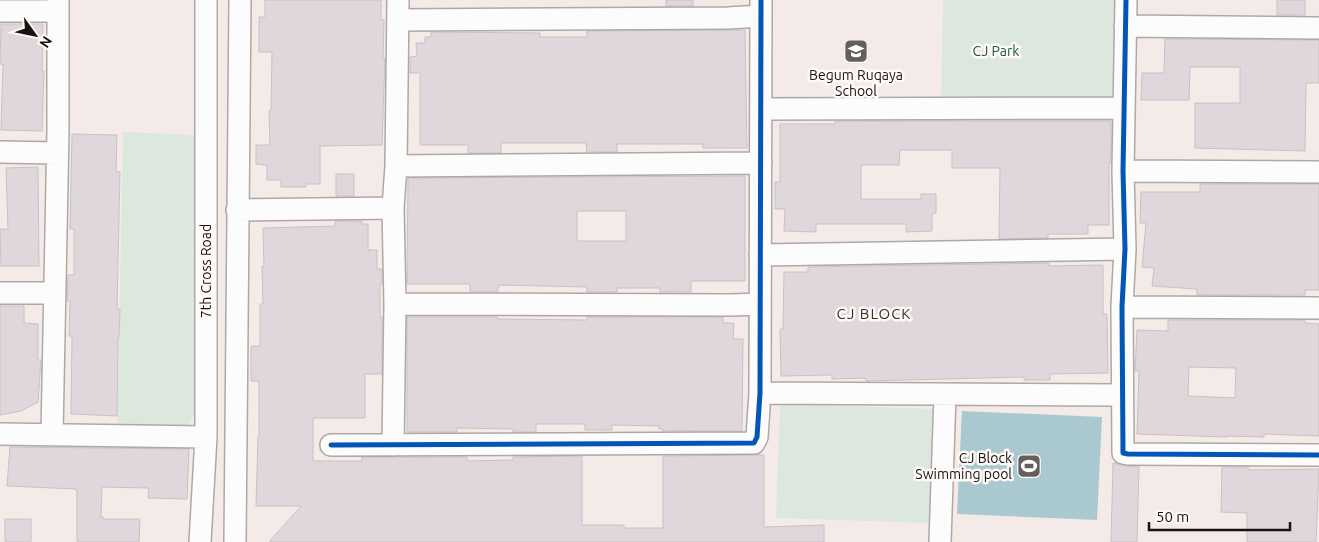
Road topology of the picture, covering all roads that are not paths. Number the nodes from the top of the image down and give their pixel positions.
1 (206, 0) edge
2 (240, 0) edge
3 (1126, 0) edge
4 (58, 6) edge
5 (761, 8) edge
6 (398, 10) edge
7 (0, 11) edge
8 (1125, 26) junction
9 (1319, 28) edge
10 (1124, 108) junction
11 (761, 109) junction
12 (0, 152) edge
13 (57, 152) junction
14 (761, 162) junction
15 (396, 166) junction
16 (1123, 171) junction
17 (1319, 172) edge
18 (393, 208) junction
19 (237, 210) junction
20 (1125, 249) junction
21 (760, 255) junction
22 (0, 293) edge
23 (54, 293) junction
24 (395, 304) junction
25 (760, 304) junction
26 (1122, 306) junction
27 (1319, 308) edge
28 (760, 393) junction
29 (945, 395) junction
30 (1122, 395) junction
31 (0, 434) edge
32 (52, 434) junction
33 (206, 437) junction
34 (331, 445) dead end
35 (393, 445) junction
36 (1319, 455) edge
37 (201, 533) edge
38 (235, 533) edge
39 (940, 542) edge

1 - 33 street, 7th Cross Road
2 - 19 street
3 - 8 street
4 - 7 street
4 - 13 street
5 - 6 street
5 - 11 street
6 - 15 street
8 - 9 street
8 - 10 street
10 - 11 street
10 - 16 street
11 - 14 street
12 - 13 street
13 - 23 street
14 - 15 street
14 - 21 street
15 - 18 street
16 - 17 street
16 - 20 street
18 - 19 street
18 - 24 street
19 - 38 street
20 - 21 street
20 - 26 street
21 - 25 street
22 - 23 street
23 - 32 street
24 - 25 street
24 - 35 street
25 - 28 street
26 - 27 street
26 - 30 street
28 - 29 street
28 - 35 street
29 - 30 street
29 - 39 street
30 - 36 street
31 - 32 street
32 - 33 street
33 - 37 street, 7th Cross Road
34 - 35 street
37 - 38 street

